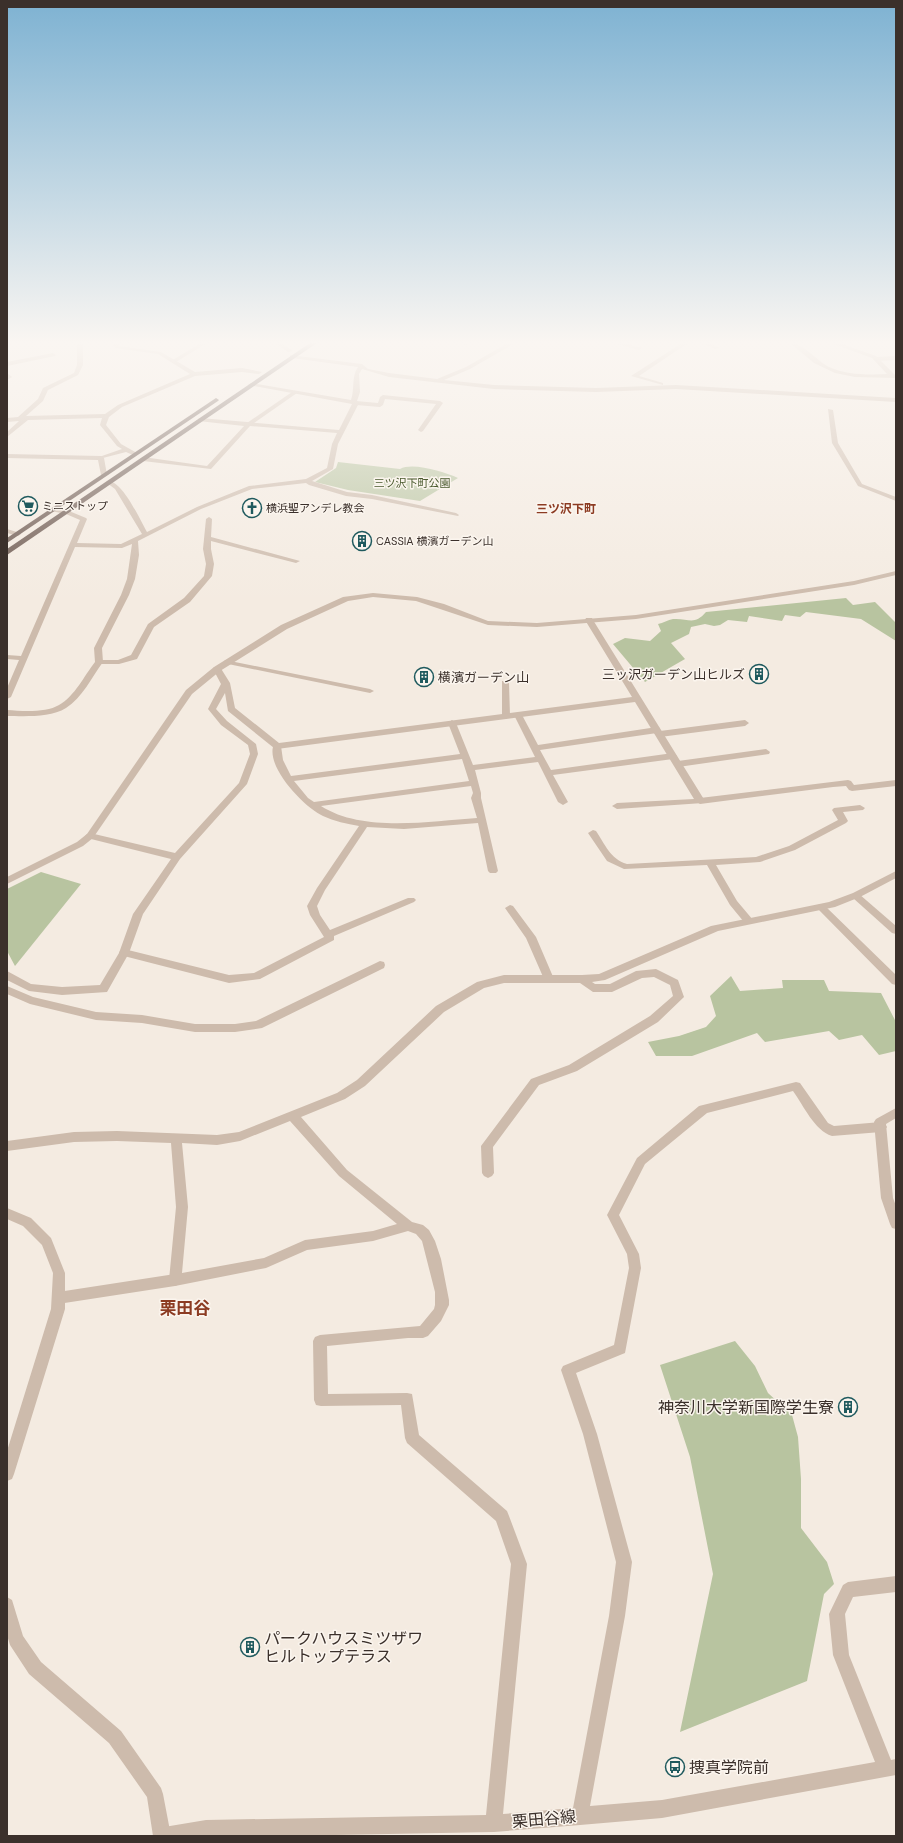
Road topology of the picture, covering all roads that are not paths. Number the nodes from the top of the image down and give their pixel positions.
1 (106, 429) edge
2 (173, 429) edge
3 (187, 429) edge
4 (244, 429) edge
5 (307, 429) edge
6 (343, 429) edge
7 (833, 429) edge
8 (342, 432) junction
9 (128, 450) junction
10 (135, 454) junction
11 (7, 456) edge
12 (101, 458) junction
13 (142, 459) junction
14 (104, 475) junction
15 (308, 481) junction
16 (109, 482) junction
17 (896, 499) edge
18 (53, 510) junction
19 (67, 512) junction
20 (456, 515) dead end
21 (209, 519) dead end
22 (7, 531) edge
23 (18, 534) junction
24 (146, 535) junction
25 (208, 538) junction
26 (135, 540) junction
27 (7, 541) edge
28 (73, 545) junction
29 (7, 553) edge
30 (296, 561) dead end
31 (896, 573) edge
32 (589, 620) junction
33 (7, 657) edge
34 (23, 658) junction
35 (99, 662) junction
36 (228, 662) junction
37 (217, 669) junction
38 (226, 683) junction
39 (505, 683) dead end
40 (370, 691) dead end
41 (7, 698) edge
42 (638, 699) junction
43 (7, 713) edge
44 (518, 715) junction
45 (506, 716) junction
46 (452, 723) junction
47 (745, 723) dead end
48 (659, 732) junction
49 (277, 746) junction
50 (535, 748) junction
51 (766, 752) dead end
52 (465, 756) junction
53 (673, 756) junction
54 (541, 759) junction
55 (678, 764) junction
56 (470, 768) junction
57 (548, 773) junction
58 (288, 779) junction
59 (474, 783) junction
60 (896, 783) edge
61 (700, 801) junction
62 (563, 802) dead end
63 (312, 805) junction
64 (617, 806) dead end
65 (860, 808) dead end
66 (482, 820) junction
67 (364, 825) junction
68 (593, 833) dead end
69 (90, 836) junction
70 (177, 857) junction
71 (710, 862) junction
72 (493, 871) dead end
73 (896, 874) edge
74 (7, 881) edge
75 (856, 896) junction
76 (411, 900) dead end
77 (822, 907) junction
78 (510, 908) dead end
79 (748, 920) junction
80 (896, 932) edge
81 (328, 935) junction
82 (124, 953) junction
83 (380, 965) dead end
84 (7, 975) edge
85 (549, 979) junction
86 (582, 979) junction
87 (896, 981) edge
88 (7, 990) edge
89 (896, 1112) edge
90 (293, 1116) junction
91 (881, 1127) junction
92 (176, 1138) junction
93 (7, 1146) edge
94 (488, 1173) dead end
95 (7, 1212) edge
96 (896, 1224) edge
97 (408, 1226) junction
98 (175, 1280) junction
99 (58, 1298) junction
100 (7, 1474) edge
101 (896, 1584) edge
102 (7, 1605) edge
103 (891, 1768) edge
104 (580, 1816) junction
105 (494, 1823) junction
106 (233, 1832) edge
107 (163, 1836) edge

1 - 9 street
2 - 10 highway
3 - 13 highway
4 - 13 street
5 - 8 street
6 - 8 street
7 - 17 street
8 - 15 street
9 - 10 street
9 - 12 street
10 - 14 highway
11 - 12 street
12 - 14 street
13 - 16 highway
14 - 18 highway
15 - 20 street
15 - 24 street
16 - 19 highway
16 - 24 street
18 - 19 street
18 - 23 highway
19 - 28 street
19 - 29 highway
21 - 25 street
22 - 23 street
23 - 27 highway
24 - 26 street
25 - 30 street
25 - 35 street
26 - 28 street
26 - 35 street
28 - 34 street
31 - 32 street
32 - 36 street
32 - 42 street
33 - 34 street
34 - 41 street
35 - 43 street
36 - 37 street
36 - 40 street
37 - 38 street
37 - 69 street
38 - 49 street
38 - 70 street
39 - 45 street
42 - 44 street
42 - 48 street
44 - 45 street
44 - 50 street
45 - 46 street
46 - 49 street
46 - 52 street
47 - 48 street
48 - 50 street
48 - 53 street
49 - 58 street
50 - 54 street
51 - 55 street
52 - 56 street
52 - 58 street
53 - 55 street
53 - 57 street
54 - 56 street
54 - 57 street
55 - 61 street
56 - 59 street
57 - 62 street
58 - 63 street
59 - 63 street
59 - 66 street
60 - 61 street
61 - 64 street
63 - 67 street
65 - 71 street
66 - 67 street
66 - 72 street
67 - 81 street
68 - 71 street
69 - 70 street
69 - 74 street
70 - 82 street
71 - 79 street
73 - 75 street
75 - 77 street
75 - 80 street
76 - 81 street
77 - 79 street
77 - 87 street
78 - 85 street
79 - 86 street
81 - 82 street
82 - 84 street
83 - 88 street
85 - 86 street
85 - 90 street
86 - 94 street
89 - 91 street
90 - 92 street
90 - 97 street
91 - 96 street
91 - 104 street
92 - 93 street
92 - 98 street
95 - 99 street
97 - 98 street
97 - 105 street
98 - 99 street
99 - 100 street
101 - 103 street
102 - 107 street
103 - 104 street, 栗田谷線
104 - 105 street, 栗田谷線
105 - 106 street, 栗田谷線
106 - 107 street, 栗田谷線

